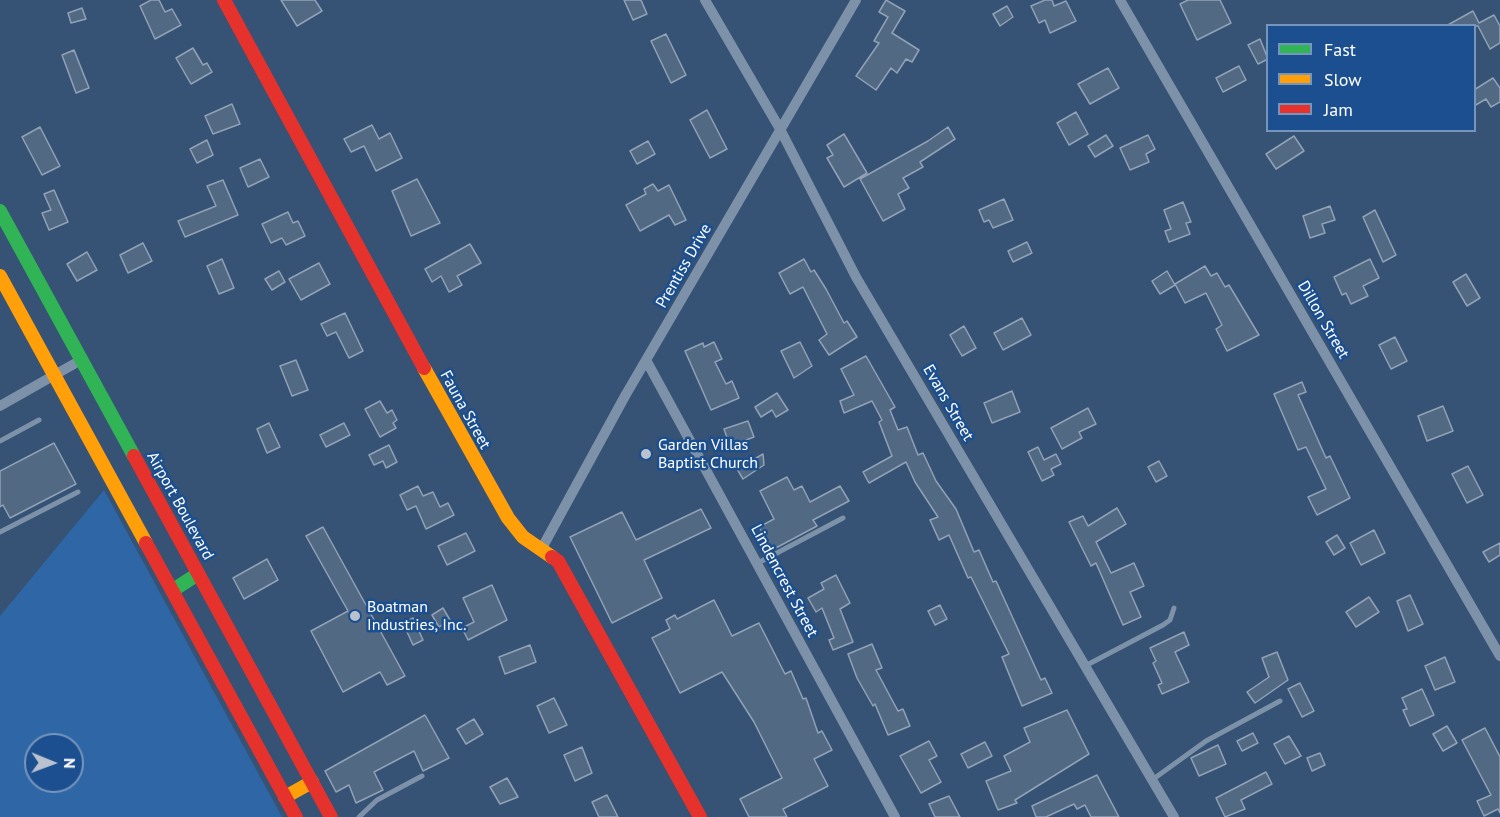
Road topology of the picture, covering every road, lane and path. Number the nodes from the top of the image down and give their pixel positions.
1 (224, 0) edge
2 (705, 0) edge
3 (856, 0) edge
4 (1120, 0) edge
5 (780, 129) junction
6 (0, 211) edge
7 (0, 276) edge
8 (81, 360) junction
9 (646, 360) junction
10 (54, 377) junction
11 (0, 406) edge
12 (39, 420) dead end
13 (0, 441) edge
14 (78, 492) dead end
15 (843, 518) dead end
16 (0, 532) edge
17 (542, 548) junction
18 (758, 563) junction
19 (198, 574) junction
20 (173, 590) junction
21 (1174, 608) dead end
22 (1500, 656) edge
23 (1085, 666) junction
24 (1280, 701) dead end
25 (423, 776) dead end
26 (1152, 780) junction
27 (312, 782) junction
28 (285, 797) junction
29 (296, 817) edge
30 (331, 817) edge
31 (359, 817) edge
32 (700, 817) edge
33 (895, 817) edge
34 (1174, 817) edge

1 - 17 main road, Fauna Street
2 - 5 street, Evans Street
3 - 5 street, Prentiss Drive
4 - 22 street, Dillon Street
5 - 9 street, Prentiss Drive
5 - 23 street, Evans Street
6 - 8 main road, Airport Boulevard
7 - 10 main road
8 - 10 street
8 - 19 main road, Airport Boulevard
9 - 17 street, Prentiss Drive
9 - 18 street, Lindencrest Street
10 - 11 street
10 - 20 main road
12 - 13 lane
14 - 16 lane
15 - 18 lane
17 - 32 main road, Fauna Street
18 - 33 street, Lindencrest Street
19 - 20 main road
19 - 27 main road, Airport Boulevard
20 - 28 main road
21 - 23 lane
23 - 26 street, Evans Street
24 - 26 lane
25 - 31 lane
26 - 34 street, Evans Street
27 - 28 main road
27 - 30 main road, Airport Boulevard
28 - 29 main road

